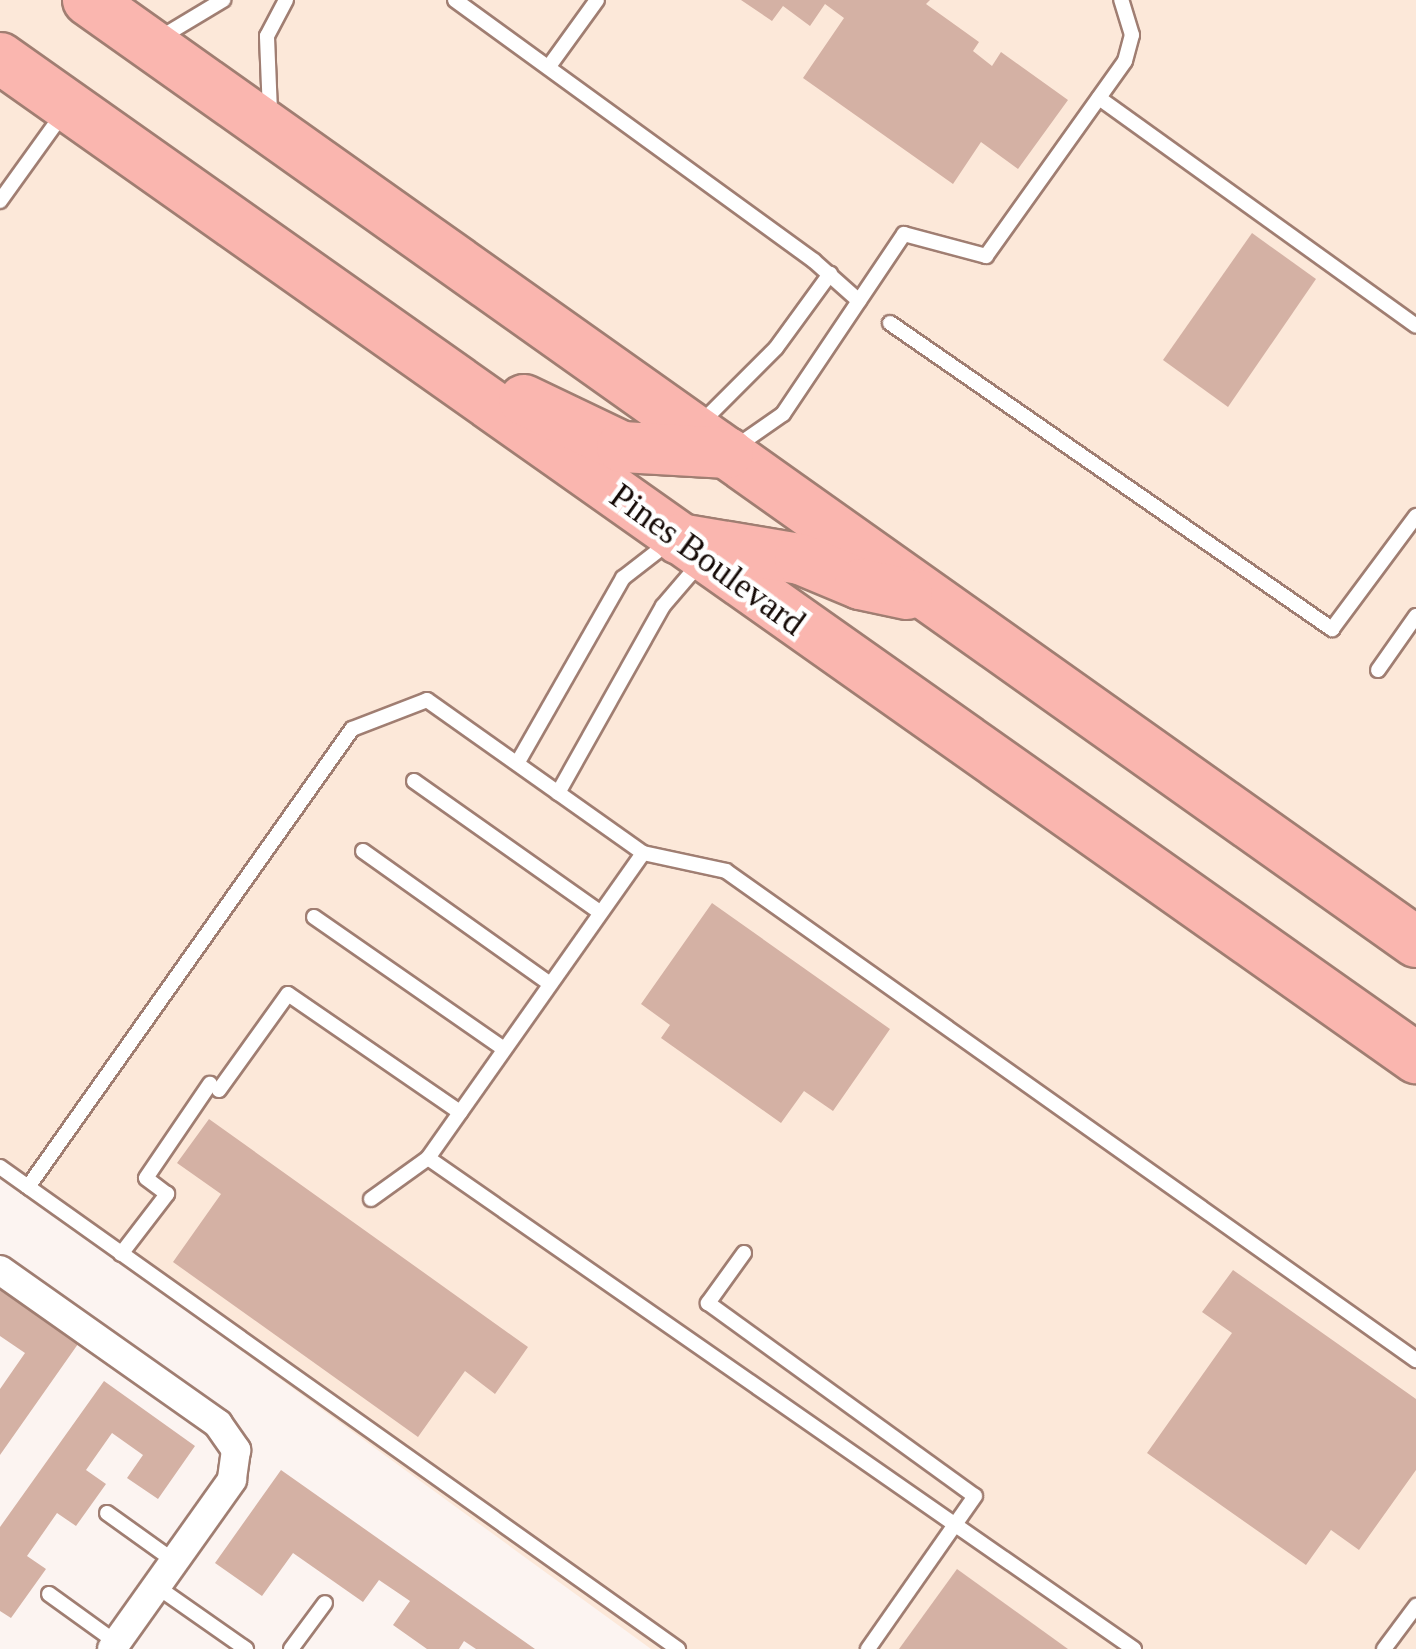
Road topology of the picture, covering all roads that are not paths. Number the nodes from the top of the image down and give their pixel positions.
1 (88, 0) edge
2 (223, 0) edge
3 (286, 0) edge
4 (455, 0) edge
5 (597, 0) edge
6 (1122, 0) edge
7 (148, 42) junction
8 (0, 58) edge
9 (550, 65) junction
10 (1099, 98) junction
11 (68, 106) junction
12 (273, 128) junction
13 (0, 201) edge
14 (830, 274) junction
15 (859, 302) junction
16 (890, 323) dead end
17 (1416, 326) edge
18 (477, 393) junction
19 (711, 441) junction
20 (1416, 516) edge
21 (688, 549) junction
22 (936, 600) junction
23 (1416, 616) edge
24 (1378, 670) dead end
25 (518, 762) junction
26 (414, 782) dead end
27 (558, 793) junction
28 (363, 851) dead end
29 (642, 853) junction
30 (600, 912) junction
31 (314, 917) dead end
32 (1416, 942) edge
33 (550, 984) junction
34 (504, 1049) junction
35 (1416, 1058) edge
36 (460, 1112) junction
37 (428, 1158) junction
38 (0, 1167) edge
39 (28, 1187) junction
40 (371, 1199) dead end
41 (744, 1253) dead end
42 (122, 1254) junction
43 (0, 1270) edge
44 (1416, 1360) edge
45 (107, 1513) dead end
46 (957, 1525) junction
47 (174, 1562) junction
48 (156, 1586) junction
49 (49, 1594) dead end
50 (325, 1603) dead end
51 (1416, 1606) edge
52 (114, 1646) edge
53 (246, 1649) edge
54 (291, 1649) edge
55 (678, 1649) edge
56 (868, 1649) edge
57 (1134, 1649) edge
58 (1384, 1649) edge

1 - 7 highway
2 - 7 lane
3 - 12 lane
4 - 9 lane
5 - 9 lane
6 - 10 lane
7 - 12 highway
8 - 11 highway, Pines Boulevard
9 - 14 lane
10 - 15 lane
10 - 17 lane
11 - 13 lane
11 - 18 highway, Pines Boulevard
12 - 19 highway
14 - 15 lane
14 - 19 lane
15 - 19 lane
16 - 20 lane
18 - 19 highway
18 - 21 highway, Pines Boulevard
19 - 22 highway
21 - 22 highway
21 - 25 lane
21 - 27 lane
21 - 35 highway, Pines Boulevard
22 - 32 highway
23 - 24 lane
25 - 27 lane
25 - 39 lane
26 - 30 lane
27 - 29 lane
28 - 33 lane
29 - 30 lane
29 - 44 lane
30 - 33 lane
31 - 34 lane
33 - 34 lane
34 - 36 lane
36 - 37 lane
36 - 42 lane
37 - 40 lane
37 - 46 lane
38 - 39 lane
39 - 42 lane
41 - 46 lane
42 - 55 lane
43 - 47 street
45 - 47 lane
46 - 56 lane
46 - 57 lane
47 - 48 street
48 - 52 street
48 - 53 lane
49 - 52 lane
50 - 54 lane
51 - 58 lane

